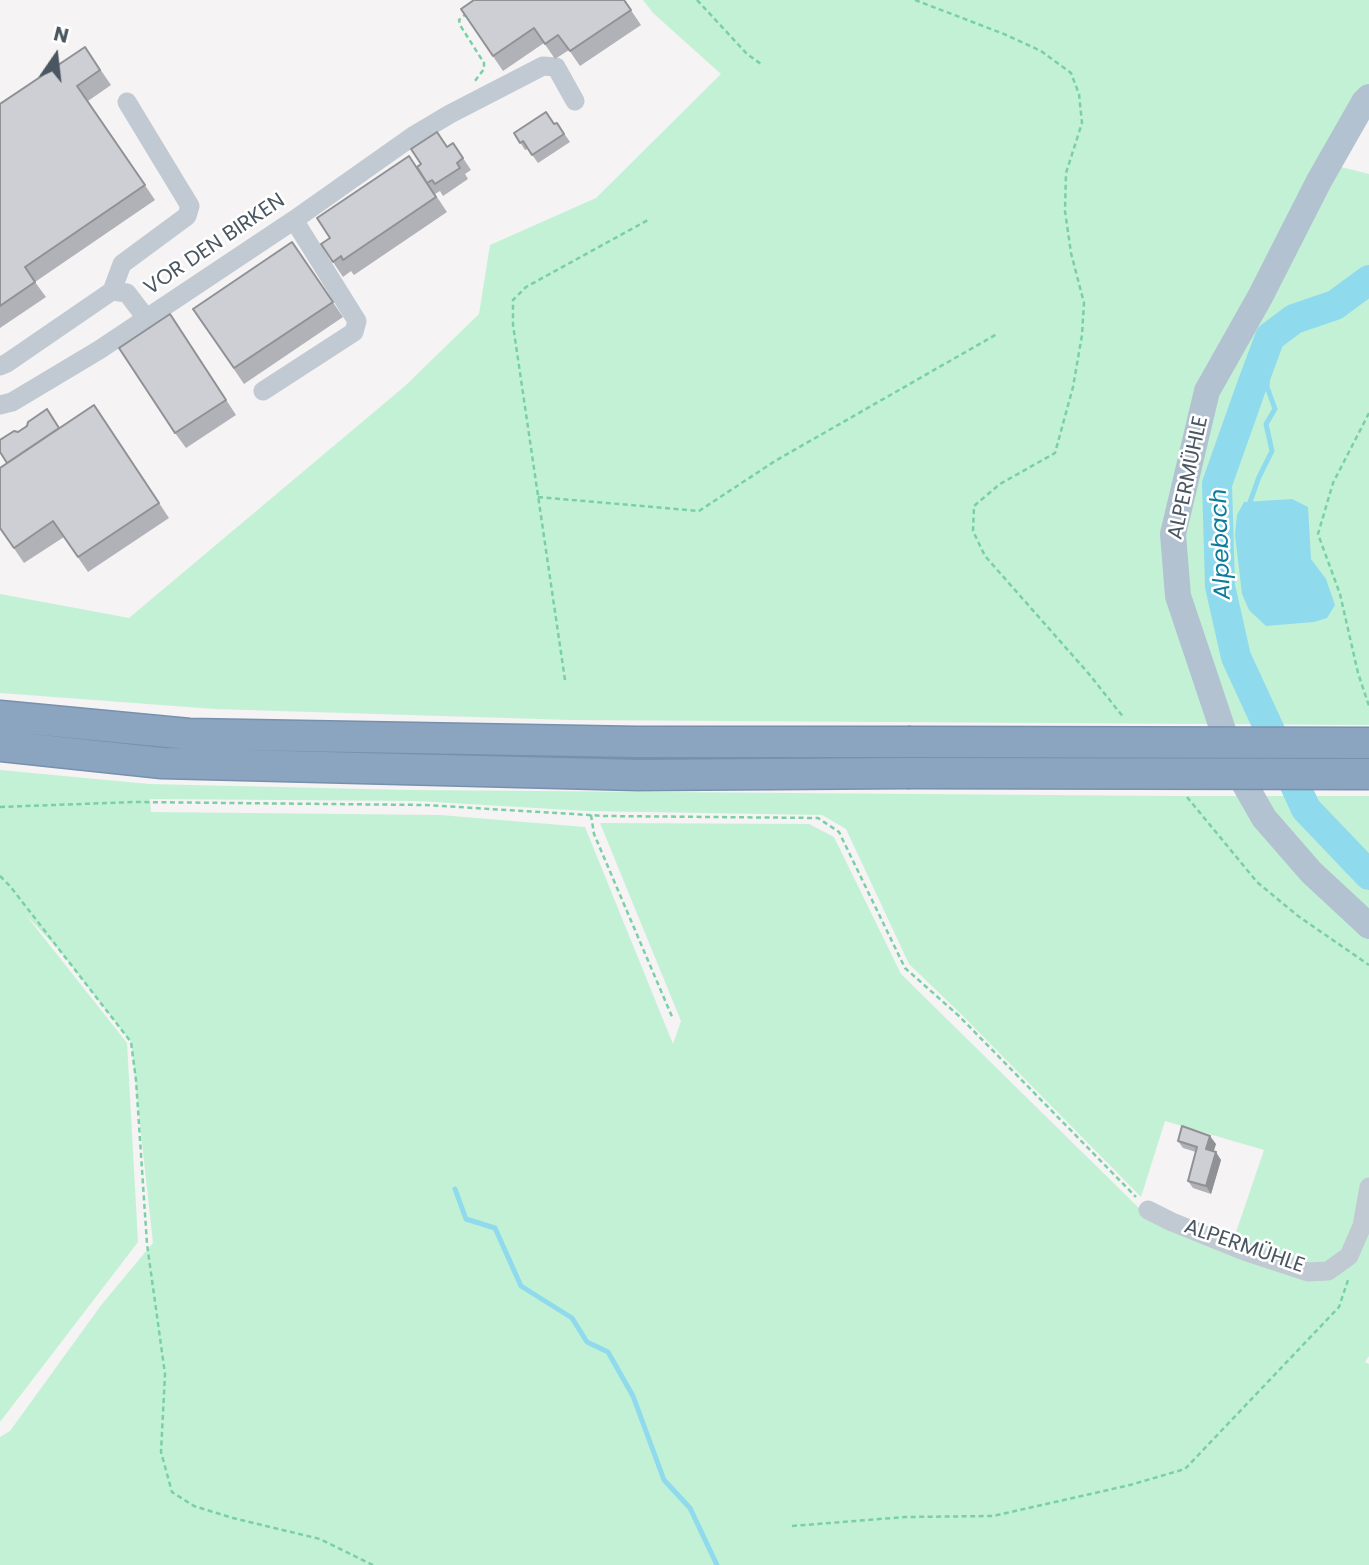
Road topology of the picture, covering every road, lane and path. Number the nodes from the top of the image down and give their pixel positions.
1 (697, 0) edge
2 (915, 0) edge
3 (474, 8) edge
4 (761, 64) dead end
5 (470, 88) dead end
6 (1369, 96) edge
7 (575, 100) dead end
8 (127, 102) dead end
9 (294, 220) junction
10 (648, 220) dead end
11 (112, 291) junction
12 (145, 318) junction
13 (996, 334) dead end
14 (0, 366) edge
15 (263, 391) dead end
16 (0, 405) edge
17 (1369, 413) edge
18 (538, 496) junction
19 (565, 680) dead end
20 (1369, 706) edge
21 (0, 716) edge
22 (1130, 726) dead end
23 (1369, 743) edge
24 (0, 746) edge
25 (1369, 774) edge
26 (1180, 789) dead end
27 (0, 807) edge
28 (591, 815) junction
29 (0, 876) edge
30 (1369, 926) edge
31 (1369, 965) edge
32 (673, 1019) dead end
33 (1369, 1187) edge
34 (1149, 1210) joint
35 (1349, 1256) junction
36 (792, 1527) dead end
37 (373, 1565) edge

1 - 4 path
2 - 22 path
3 - 5 path
6 - 30 main road, ALPERMÜHLE
7 - 9 street, VOR DEN BIRKEN
8 - 11 street
9 - 12 street, VOR DEN BIRKEN
9 - 15 street
10 - 18 path
11 - 12 street
11 - 14 street
12 - 16 street, VOR DEN BIRKEN
13 - 18 path
17 - 20 path
18 - 19 path
21 - 23 highway, bridge
24 - 25 highway, bridge
26 - 31 path
27 - 28 path
28 - 32 path
28 - 34 path
29 - 37 path
33 - 35 street
34 - 35 street, ALPERMÜHLE
35 - 36 path

